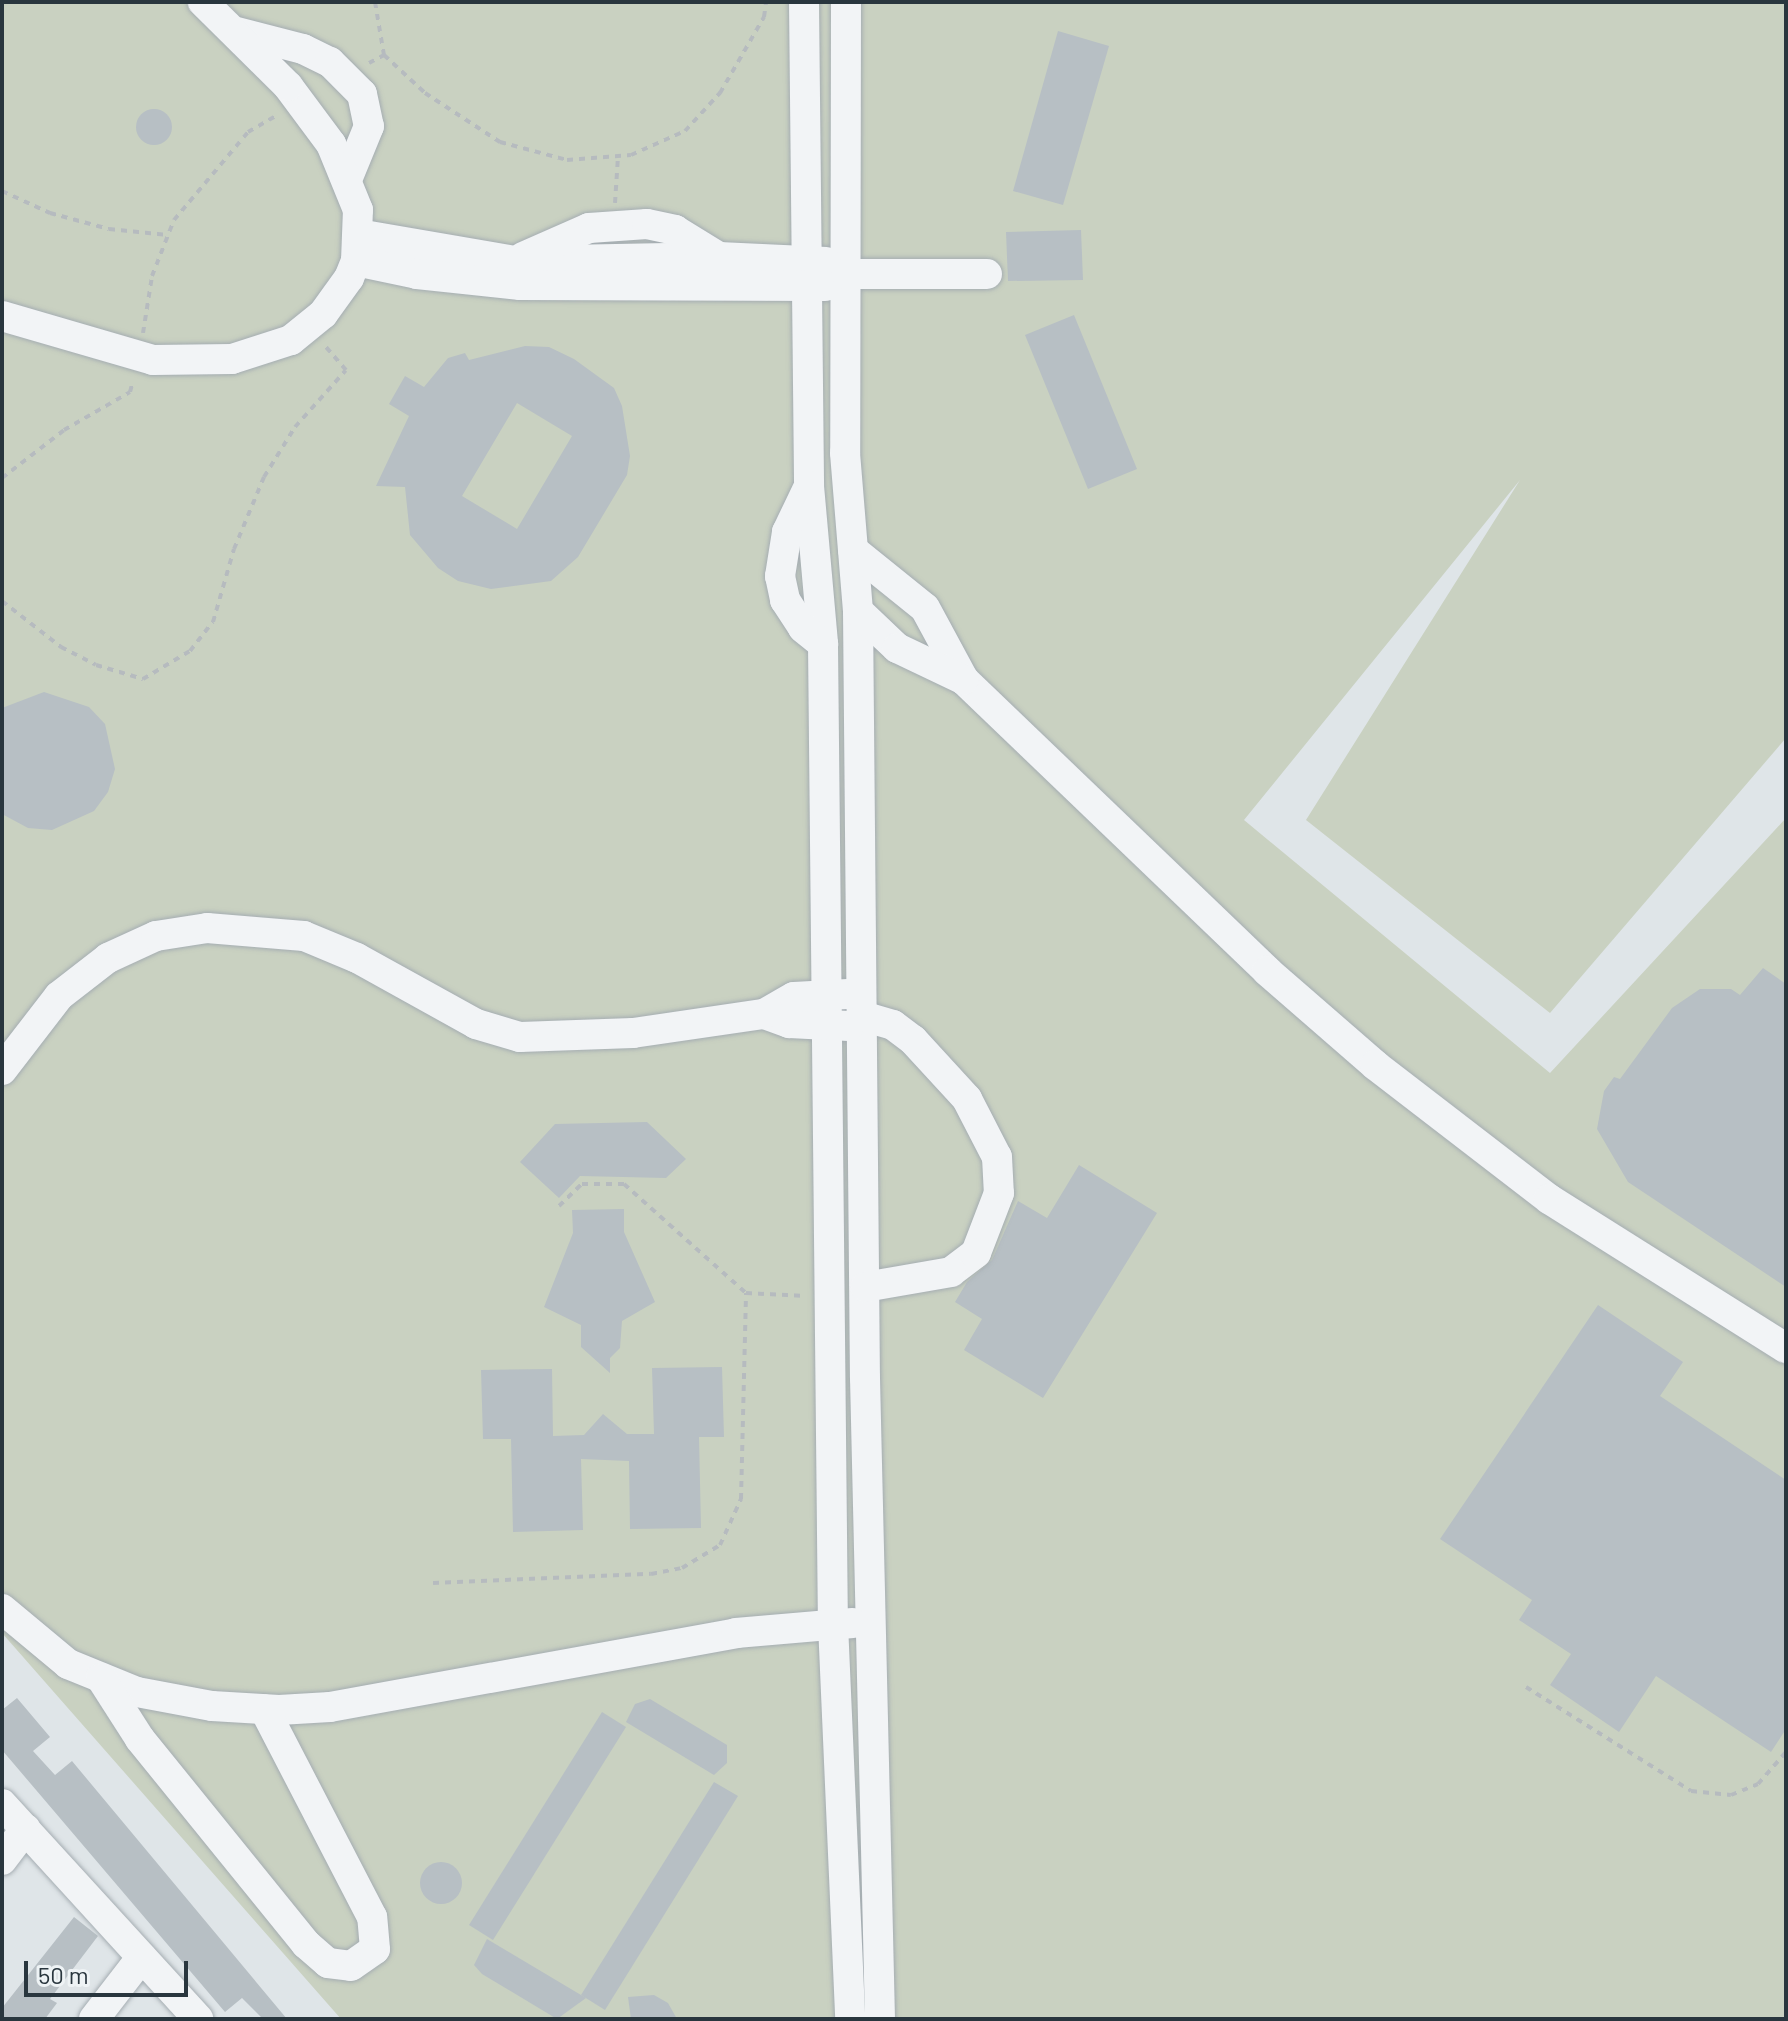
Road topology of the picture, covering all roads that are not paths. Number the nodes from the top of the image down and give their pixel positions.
1 (203, 2) edge
2 (804, 2) edge
3 (846, 2) edge
4 (235, 31) junction
5 (347, 180) junction
6 (357, 248) junction
7 (719, 257) junction
8 (514, 261) junction
9 (808, 273) junction
10 (846, 274) junction
11 (987, 274) dead end
12 (2, 316) edge
13 (809, 486) junction
14 (853, 550) junction
15 (819, 590) junction
16 (785, 600) junction
17 (858, 611) junction
18 (823, 644) junction
19 (964, 680) junction
20 (829, 995) junction
21 (862, 1012) junction
22 (764, 1014) junction
23 (829, 1025) junction
24 (2, 1070) edge
25 (865, 1287) junction
26 (1786, 1348) edge
27 (2, 1609) edge
28 (871, 1623) junction
29 (833, 1624) junction
30 (101, 1678) junction
31 (264, 1709) junction
32 (2, 1804) edge
33 (25, 1829) junction
34 (2, 1860) edge
35 (142, 1957) junction
36 (94, 2019) edge
37 (198, 2019) edge
38 (850, 2019) edge
39 (880, 2019) edge

1 - 4 street
2 - 9 street
3 - 10 street
4 - 5 street
4 - 5 street
5 - 6 street
6 - 8 street
6 - 9 street
6 - 12 street
7 - 8 street
7 - 8 street
7 - 9 street
9 - 10 street
9 - 13 street
10 - 11 street
10 - 14 street
13 - 15 street
13 - 16 street
14 - 17 street
14 - 19 street
15 - 16 street
15 - 18 street
16 - 18 street
17 - 19 street
17 - 21 street
18 - 20 street
19 - 26 street
20 - 21 street
20 - 22 street
20 - 23 street
21 - 23 street
21 - 25 street
21 - 25 street
22 - 23 street
22 - 24 street
23 - 29 street
25 - 28 street
27 - 30 street
28 - 29 street
28 - 39 street
29 - 31 street
29 - 38 street
30 - 31 street
30 - 31 street
32 - 33 street
33 - 34 street
33 - 35 street
35 - 36 street
35 - 37 street

